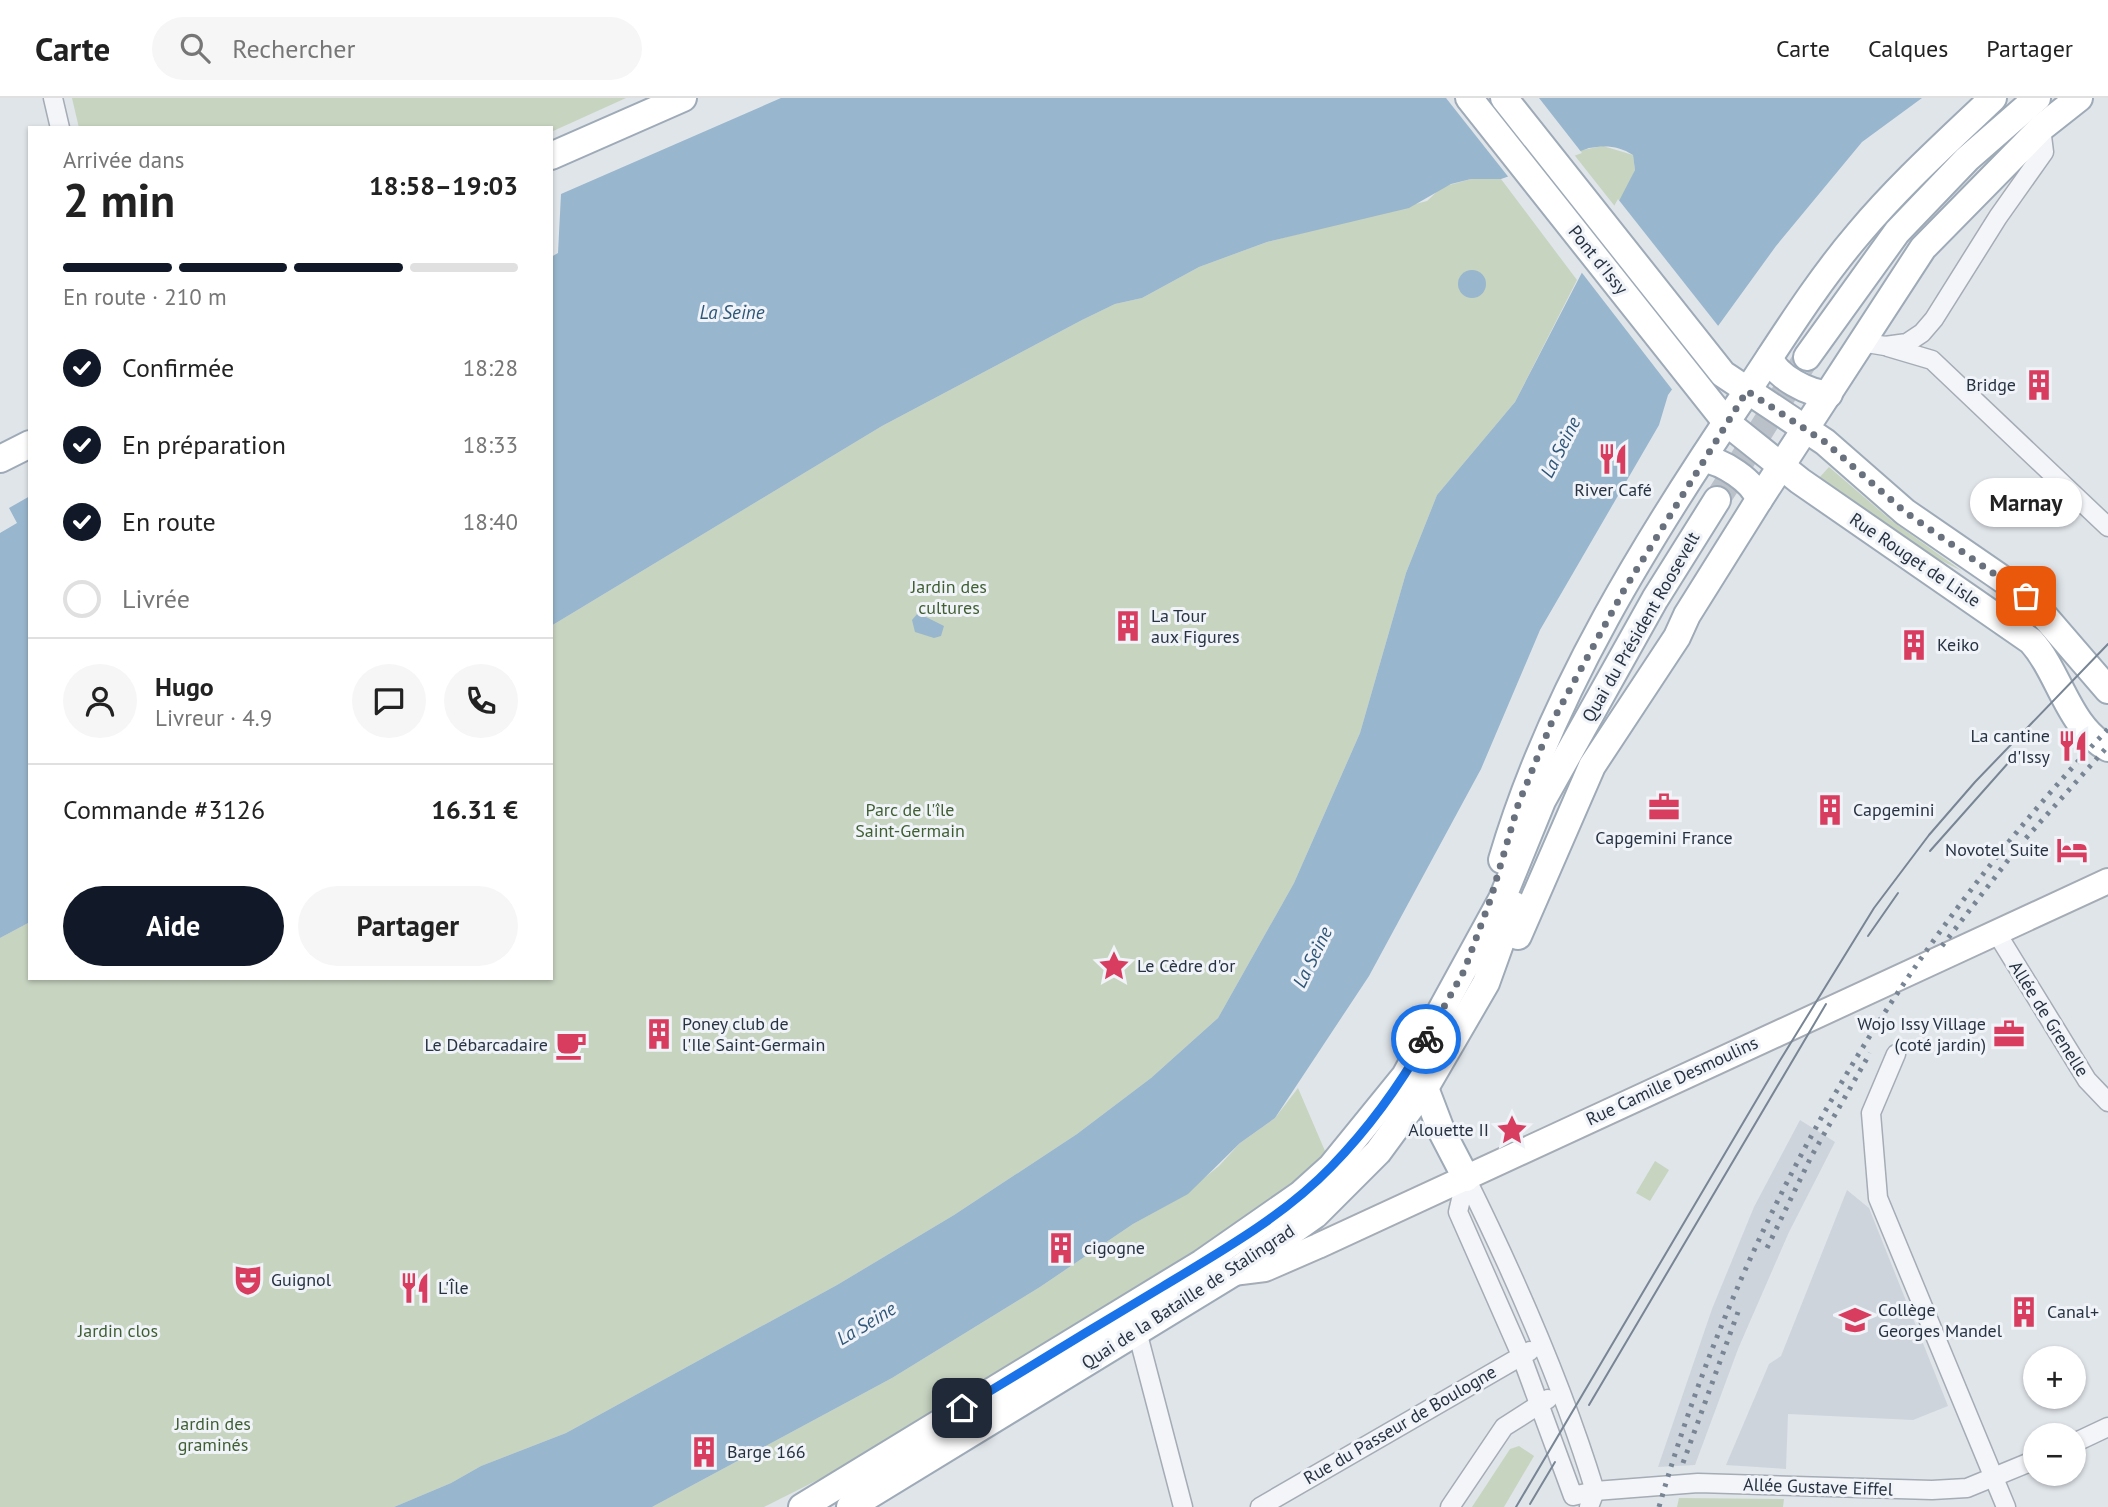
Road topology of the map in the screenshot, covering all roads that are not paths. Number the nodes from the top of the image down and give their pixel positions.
1 (53, 98) edge
2 (683, 98) edge
3 (1469, 98) edge
4 (1504, 98) edge
5 (1993, 98) edge
6 (2037, 98) edge
7 (2079, 98) edge
8 (60, 126) edge
9 (2041, 128) junction
10 (553, 155) edge
11 (1873, 344) junction
12 (1770, 357) junction
13 (1807, 357) tunnel mouth
14 (1747, 391) junction
15 (1829, 394) junction
16 (1726, 422) junction
17 (1806, 429) junction
18 (28, 445) edge
19 (0, 459) edge
20 (1703, 459) junction
21 (1781, 466) junction
22 (1717, 500) tunnel mouth
23 (1759, 500) junction
24 (2108, 527) edge
25 (2108, 690) edge
26 (2108, 748) edge
27 (2108, 881) edge
28 (1996, 932) junction
29 (1475, 977) junction
30 (1896, 1054) dead end
31 (1425, 1088) junction
32 (2108, 1102) edge
33 (1466, 1178) junction
34 (1233, 1273) junction
35 (1137, 1331) junction
36 (1542, 1345) junction
37 (1521, 1355) junction
38 (1560, 1392) junction
39 (1540, 1403) junction
40 (2108, 1427) edge
41 (2086, 1437) edge
42 (2023, 1466) edge
43 (1995, 1479) junction
44 (1592, 1499) edge
45 (1576, 1502) edge
46 (809, 1504) edge
47 (850, 1507) edge
48 (1183, 1507) edge
49 (1260, 1507) edge
50 (1450, 1507) edge
51 (2006, 1507) edge

1 - 8 street
2 - 10 main road
3 - 16 main road, Pont d'Issy
4 - 14 main road, Pont d'Issy
5 - 12 main road
6 - 13 main road
7 - 9 main road
9 - 11 main road
9 - 11 street
11 - 15 main road
11 - 24 street
12 - 14 main road
12 - 15 main road
14 - 16 main road
14 - 17 main road, Rue Rouget de Lisle
15 - 17 main road
16 - 20 main road
16 - 21 main road, Rue Rouget de Lisle
17 - 21 main road
17 - 25 main road, Rue Rouget de Lisle
18 - 19 main road
20 - 23 main road
20 - 29 main road
21 - 23 main road
21 - 26 main road, Rue Rouget de Lisle
22 - 29 main road, Quai du Président Roosevelt
23 - 29 main road
27 - 28 street, Rue Camille Desmoulins
28 - 32 street, Allée de Grenelle
28 - 33 street, Rue Camille Desmoulins
29 - 31 main road, Quai de la Bataille de Stalingrad
29 - 46 main road, Quai de la Bataille de Stalingrad
30 - 43 street
31 - 33 main road
31 - 34 main road, Quai de la Bataille de Stalingrad
33 - 34 street, Rue Camille Desmoulins
33 - 36 street
33 - 37 street
34 - 35 main road, Quai de la Bataille de Stalingrad
35 - 47 main road, Quai de la Bataille de Stalingrad
35 - 48 street
36 - 37 street, Rue du Passeur de Boulogne
36 - 38 street
37 - 39 street
37 - 49 street, Rue du Passeur de Boulogne
38 - 39 street
38 - 44 street
39 - 45 street
39 - 50 street
40 - 41 street
42 - 43 street, Allée Gustave Eiffel
43 - 44 street, Allée Gustave Eiffel
43 - 51 street
44 - 45 street, Allée Gustave Eiffel

